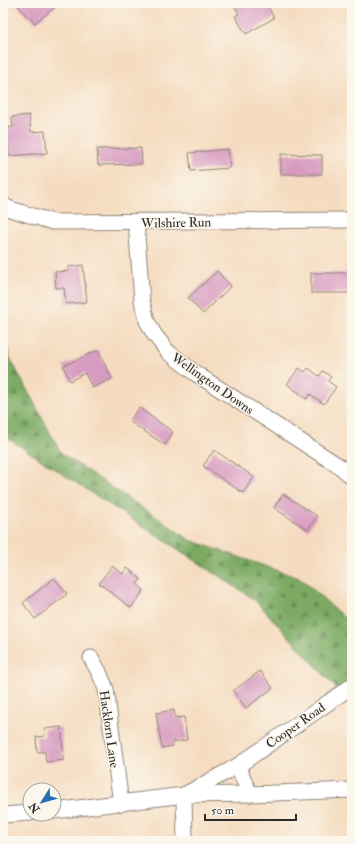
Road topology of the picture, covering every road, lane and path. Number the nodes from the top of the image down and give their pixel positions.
1 (3, 205) edge
2 (352, 220) edge
3 (136, 222) junction
4 (352, 477) edge
5 (91, 658) dead end
6 (352, 686) edge
7 (238, 765) junction
8 (352, 790) edge
9 (250, 794) junction
10 (184, 795) junction
11 (121, 804) junction
12 (62, 810) edge
13 (22, 814) edge
14 (3, 815) edge
15 (185, 841) edge

1 - 3 street, Wilshire Run
2 - 3 street, Wilshire Run
3 - 4 street, Wellington Downs
5 - 11 street, Hacklorn Lane
6 - 7 street, Cooper Road
7 - 9 street
7 - 10 street, Cooper Road
8 - 9 street, Cooper Road
9 - 10 street, Cooper Road
10 - 11 street, Cooper Road
10 - 15 street
11 - 12 street, Cooper Road
13 - 14 street

